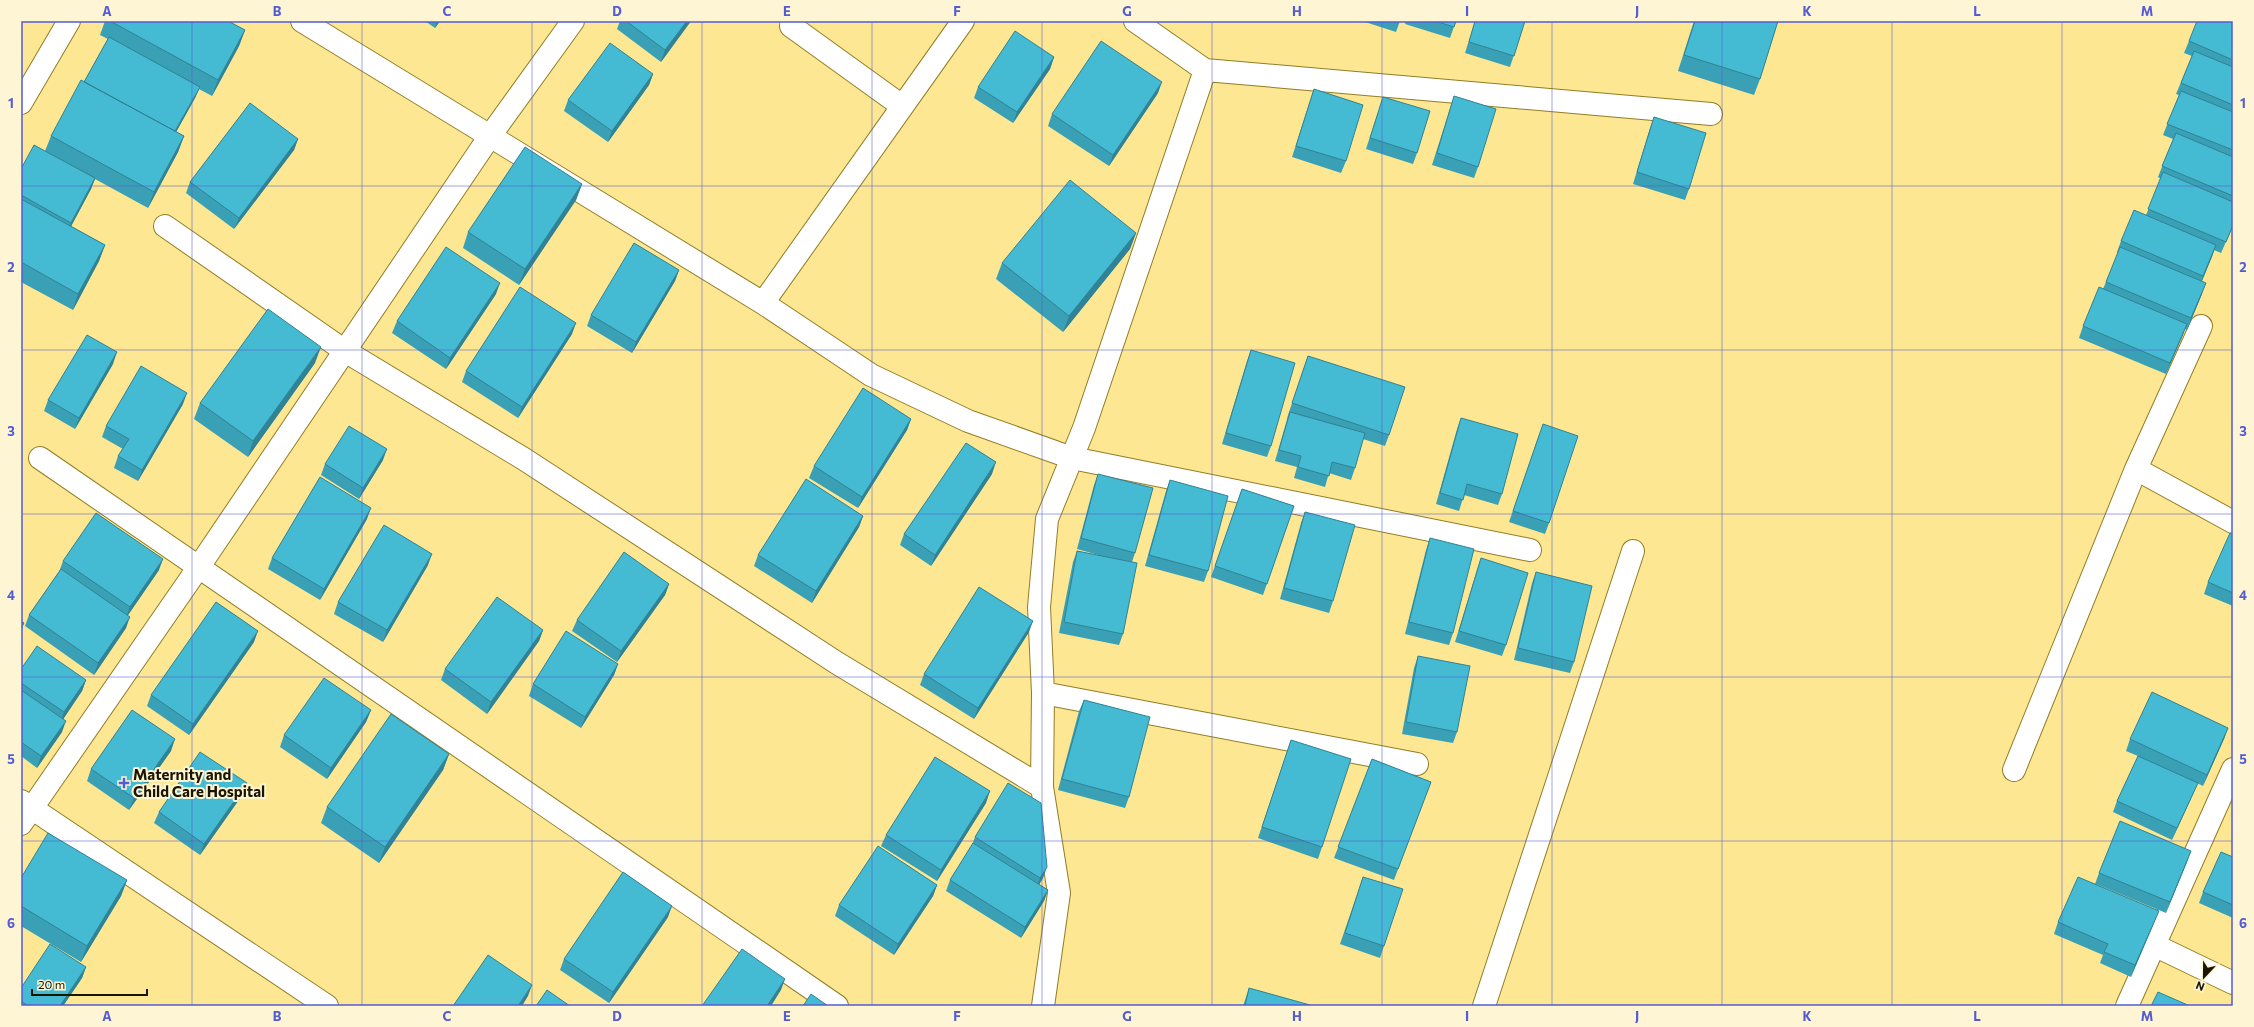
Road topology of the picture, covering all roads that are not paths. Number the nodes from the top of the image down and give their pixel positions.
1 (69, 21) edge
2 (302, 21) edge
3 (574, 21) edge
4 (963, 21) edge
5 (1135, 21) edge
6 (791, 26) dead end
7 (1205, 70) junction
8 (21, 103) edge
9 (902, 106) junction
10 (1711, 114) dead end
11 (490, 136) junction
12 (166, 226) dead end
13 (763, 303) junction
14 (2201, 326) dead end
15 (345, 350) junction
16 (40, 458) dead end
17 (1072, 458) junction
18 (2136, 469) junction
19 (2233, 522) edge
20 (1530, 550) dead end
21 (1633, 551) dead end
22 (198, 568) junction
23 (1044, 693) junction
24 (1417, 764) dead end
25 (2233, 769) edge
26 (2014, 770) dead end
27 (1042, 787) junction
28 (25, 811) edge
29 (2154, 945) junction
30 (2233, 983) edge
31 (327, 1006) edge
32 (837, 1006) edge
33 (1043, 1006) edge
34 (1484, 1006) edge
35 (2127, 1006) edge

1 - 8 street
2 - 11 street
3 - 11 street
4 - 9 street
5 - 7 street
6 - 9 street
7 - 10 street
7 - 17 street
9 - 13 street
11 - 13 street
11 - 15 street
12 - 15 street
13 - 17 street
14 - 18 street
15 - 22 street
15 - 27 street
16 - 22 street
17 - 20 street
17 - 23 street
18 - 19 street
18 - 26 street
21 - 34 street
22 - 28 street
22 - 32 street
23 - 24 street
23 - 27 street
25 - 29 street
27 - 33 street
28 - 31 street
29 - 30 street
29 - 35 street

